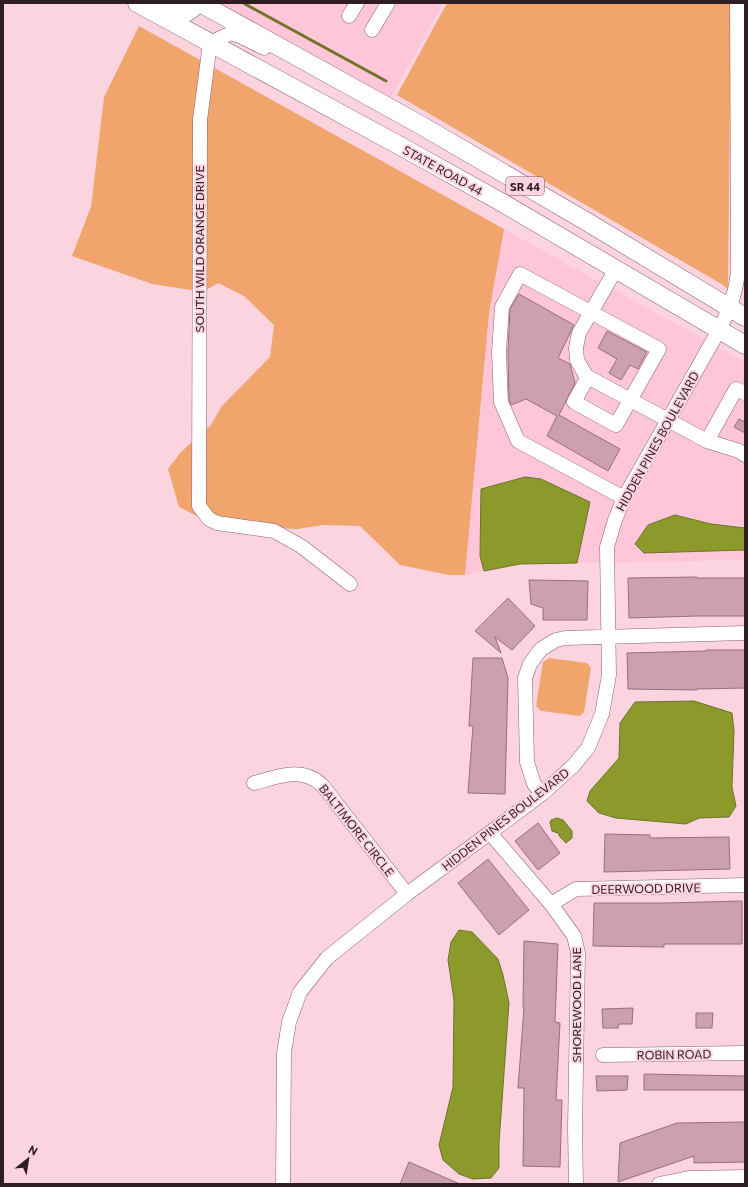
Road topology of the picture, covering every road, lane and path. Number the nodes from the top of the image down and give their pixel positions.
1 (137, 3) edge
2 (157, 3) edge
3 (200, 3) edge
4 (357, 3) edge
5 (388, 3) edge
6 (738, 3) edge
7 (349, 16) dead end
8 (372, 30) dead end
9 (210, 43) junction
10 (408, 118) junction
11 (616, 269) junction
12 (738, 312) edge
13 (591, 313) junction
14 (719, 330) junction
15 (745, 345) edge
16 (588, 377) junction
17 (745, 393) edge
18 (630, 400) junction
19 (668, 420) junction
20 (706, 442) junction
21 (745, 455) edge
22 (624, 498) junction
23 (350, 584) dead end
24 (745, 633) edge
25 (607, 636) junction
26 (254, 782) dead end
27 (542, 794) junction
28 (490, 833) junction
29 (745, 885) edge
30 (407, 894) junction
31 (550, 904) junction
32 (745, 1053) edge
33 (603, 1055) dead end
34 (745, 1177) edge
35 (283, 1184) edge
36 (576, 1184) edge
37 (659, 1184) edge

1 - 9 main road, STATE ROAD 44 / SR 44
2 - 3 main road
3 - 10 main road, SR 44
4 - 7 street
5 - 8 street
6 - 12 street, HIDDEN PINES BOULEVARD
9 - 10 street
9 - 11 main road, STATE ROAD 44 / SR 44
9 - 23 street, SOUTH WILD ORANGE DRIVE
10 - 12 main road, SR 44
11 - 13 street
11 - 14 main road, STATE ROAD 44 / SR 44
12 - 14 street, HIDDEN PINES BOULEVARD
13 - 16 street
13 - 18 street
13 - 22 street
14 - 15 main road, STATE ROAD 44 / SR 44
14 - 19 street, HIDDEN PINES BOULEVARD
16 - 18 street
16 - 18 street
17 - 20 street
18 - 19 street
19 - 20 street
19 - 22 street, HIDDEN PINES BOULEVARD
20 - 21 street
22 - 25 street, HIDDEN PINES BOULEVARD
24 - 25 street
25 - 27 street, HIDDEN PINES BOULEVARD
25 - 27 street
26 - 30 street, BALTIMORE CIRCLE
27 - 28 street, HIDDEN PINES BOULEVARD
28 - 30 street, HIDDEN PINES BOULEVARD
28 - 31 street, SHOREWOOD LANE
29 - 31 street, DEERWOOD DRIVE
30 - 35 street, HIDDEN PINES BOULEVARD
31 - 36 street, SHOREWOOD LANE
32 - 33 street, ROBIN ROAD
34 - 37 street

